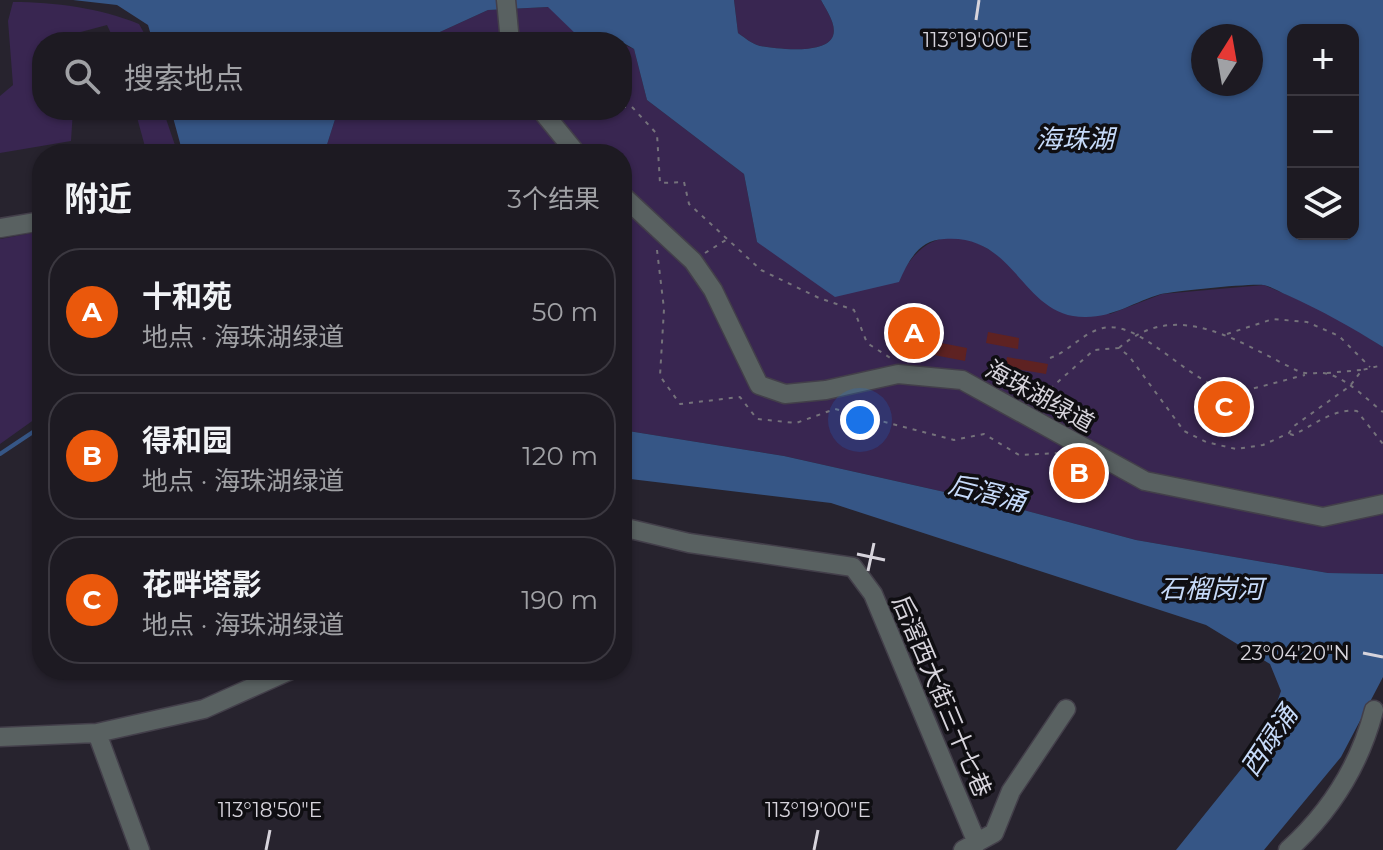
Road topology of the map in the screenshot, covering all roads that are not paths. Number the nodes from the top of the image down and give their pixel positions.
1 (507, 9) edge
2 (509, 32) edge
3 (549, 120) edge
4 (569, 144) edge
5 (632, 204) edge
6 (32, 223) edge
7 (0, 228) edge
8 (1383, 504) edge
9 (632, 529) edge
10 (269, 680) edge
11 (1066, 709) dead end
12 (1374, 710) dead end
13 (97, 733) junction
14 (0, 737) edge
15 (970, 846) edge
16 (140, 850) edge
17 (1288, 850) edge

1 - 2 street
3 - 4 street
5 - 8 street, 海珠湖绿道
6 - 7 street
9 - 15 street, 后滘西大街三十七巷
10 - 13 street
11 - 15 street
12 - 17 street
13 - 14 street
13 - 16 street

